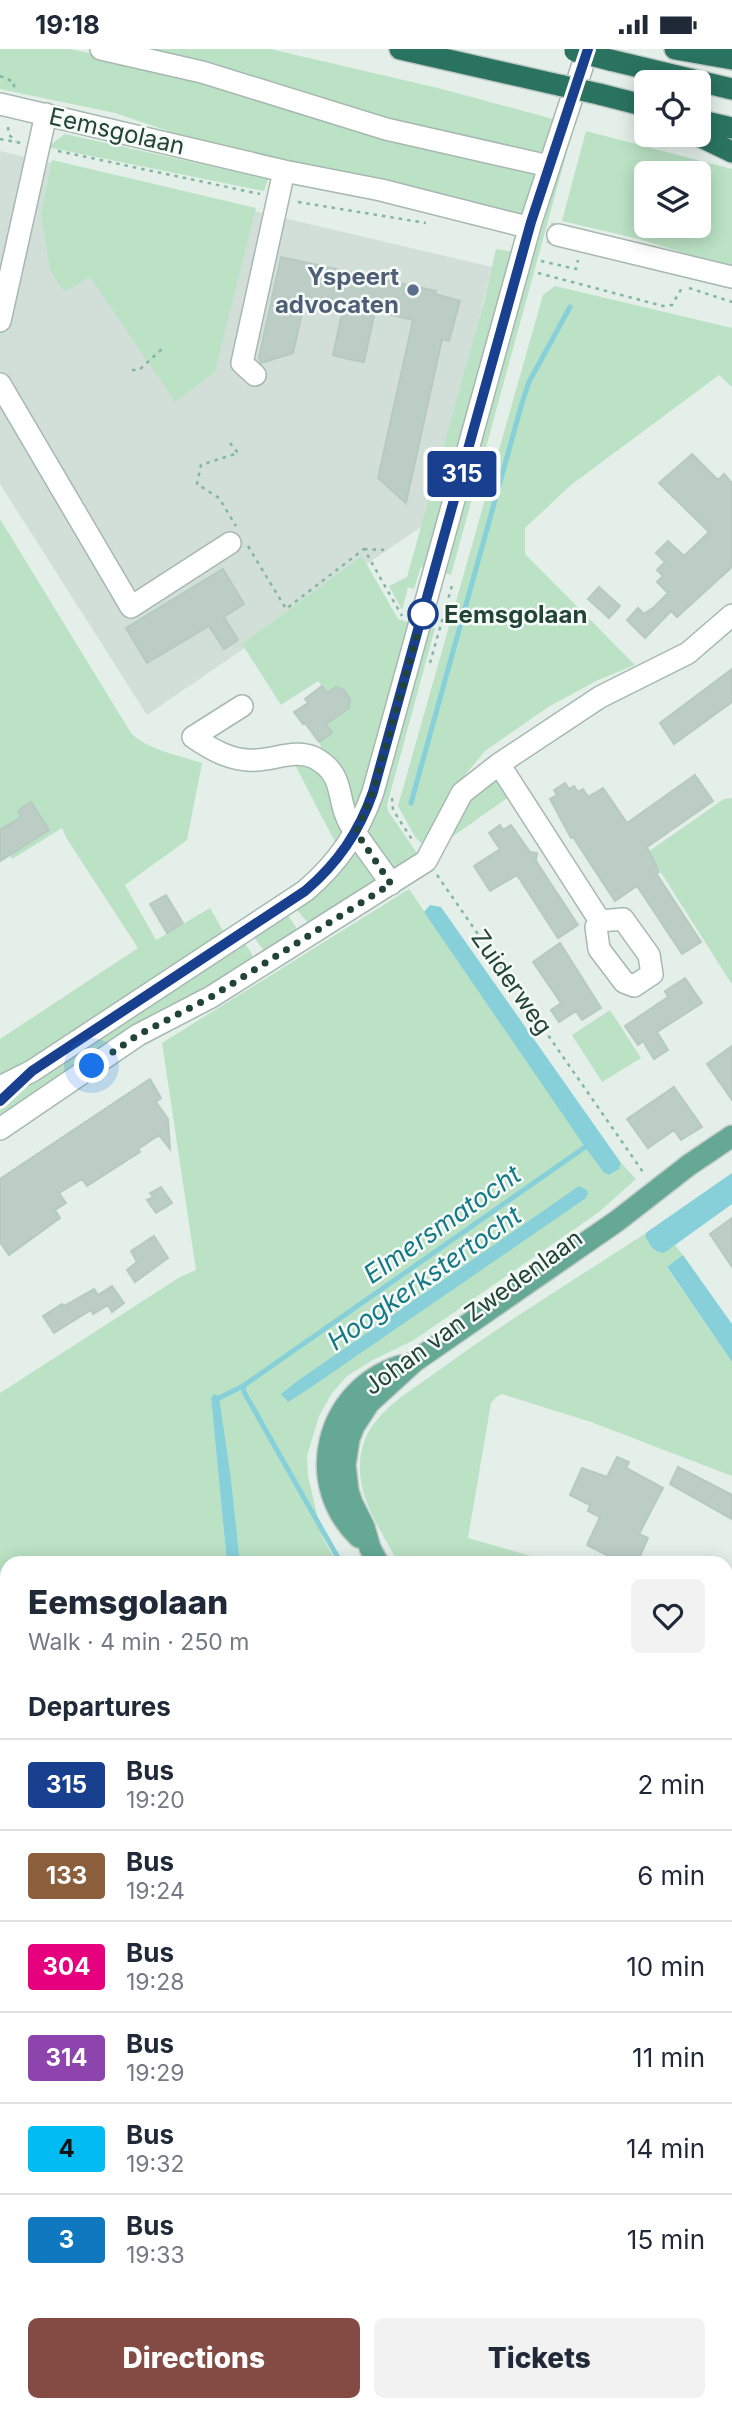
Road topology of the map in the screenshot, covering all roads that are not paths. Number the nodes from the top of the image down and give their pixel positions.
1 (101, 49) edge
2 (400, 49) edge
3 (675, 49) edge
4 (576, 50) edge
5 (732, 59) edge
6 (732, 89) edge
7 (0, 104) edge
8 (634, 104) edge
9 (46, 114) junction
10 (711, 123) edge
11 (732, 128) edge
12 (711, 142) edge
13 (732, 152) edge
14 (549, 166) junction
15 (284, 171) junction
16 (519, 225) tunnel mouth
17 (558, 235) tunnel mouth
18 (732, 277) edge
19 (0, 321) edge
20 (255, 375) dead end
21 (0, 384) edge
22 (238, 539) road end
23 (732, 615) edge
24 (242, 706) dead end
25 (499, 764) junction
26 (356, 832) junction
27 (391, 884) junction
28 (600, 921) dead end
29 (32, 1071) junction
30 (0, 1087) edge
31 (0, 1101) edge
32 (0, 1129) edge
33 (732, 1136) edge
34 (374, 1555) edge

1 - 14 street
2 - 8 highway, bridge
3 - 5 highway
4 - 6 highway, bridge
4 - 14 street
7 - 9 street, Eemsgolaan
9 - 15 street, Eemsgolaan
9 - 19 street
10 - 11 highway
12 - 13 highway
14 - 26 street
15 - 16 street, Eemsgolaan
15 - 20 street
17 - 18 street
21 - 22 street
23 - 25 street
24 - 26 street
25 - 27 street
25 - 28 street
26 - 27 street
26 - 29 street
27 - 32 street
29 - 30 street
29 - 31 street
33 - 34 main road, Johan van Zwedenlaan

